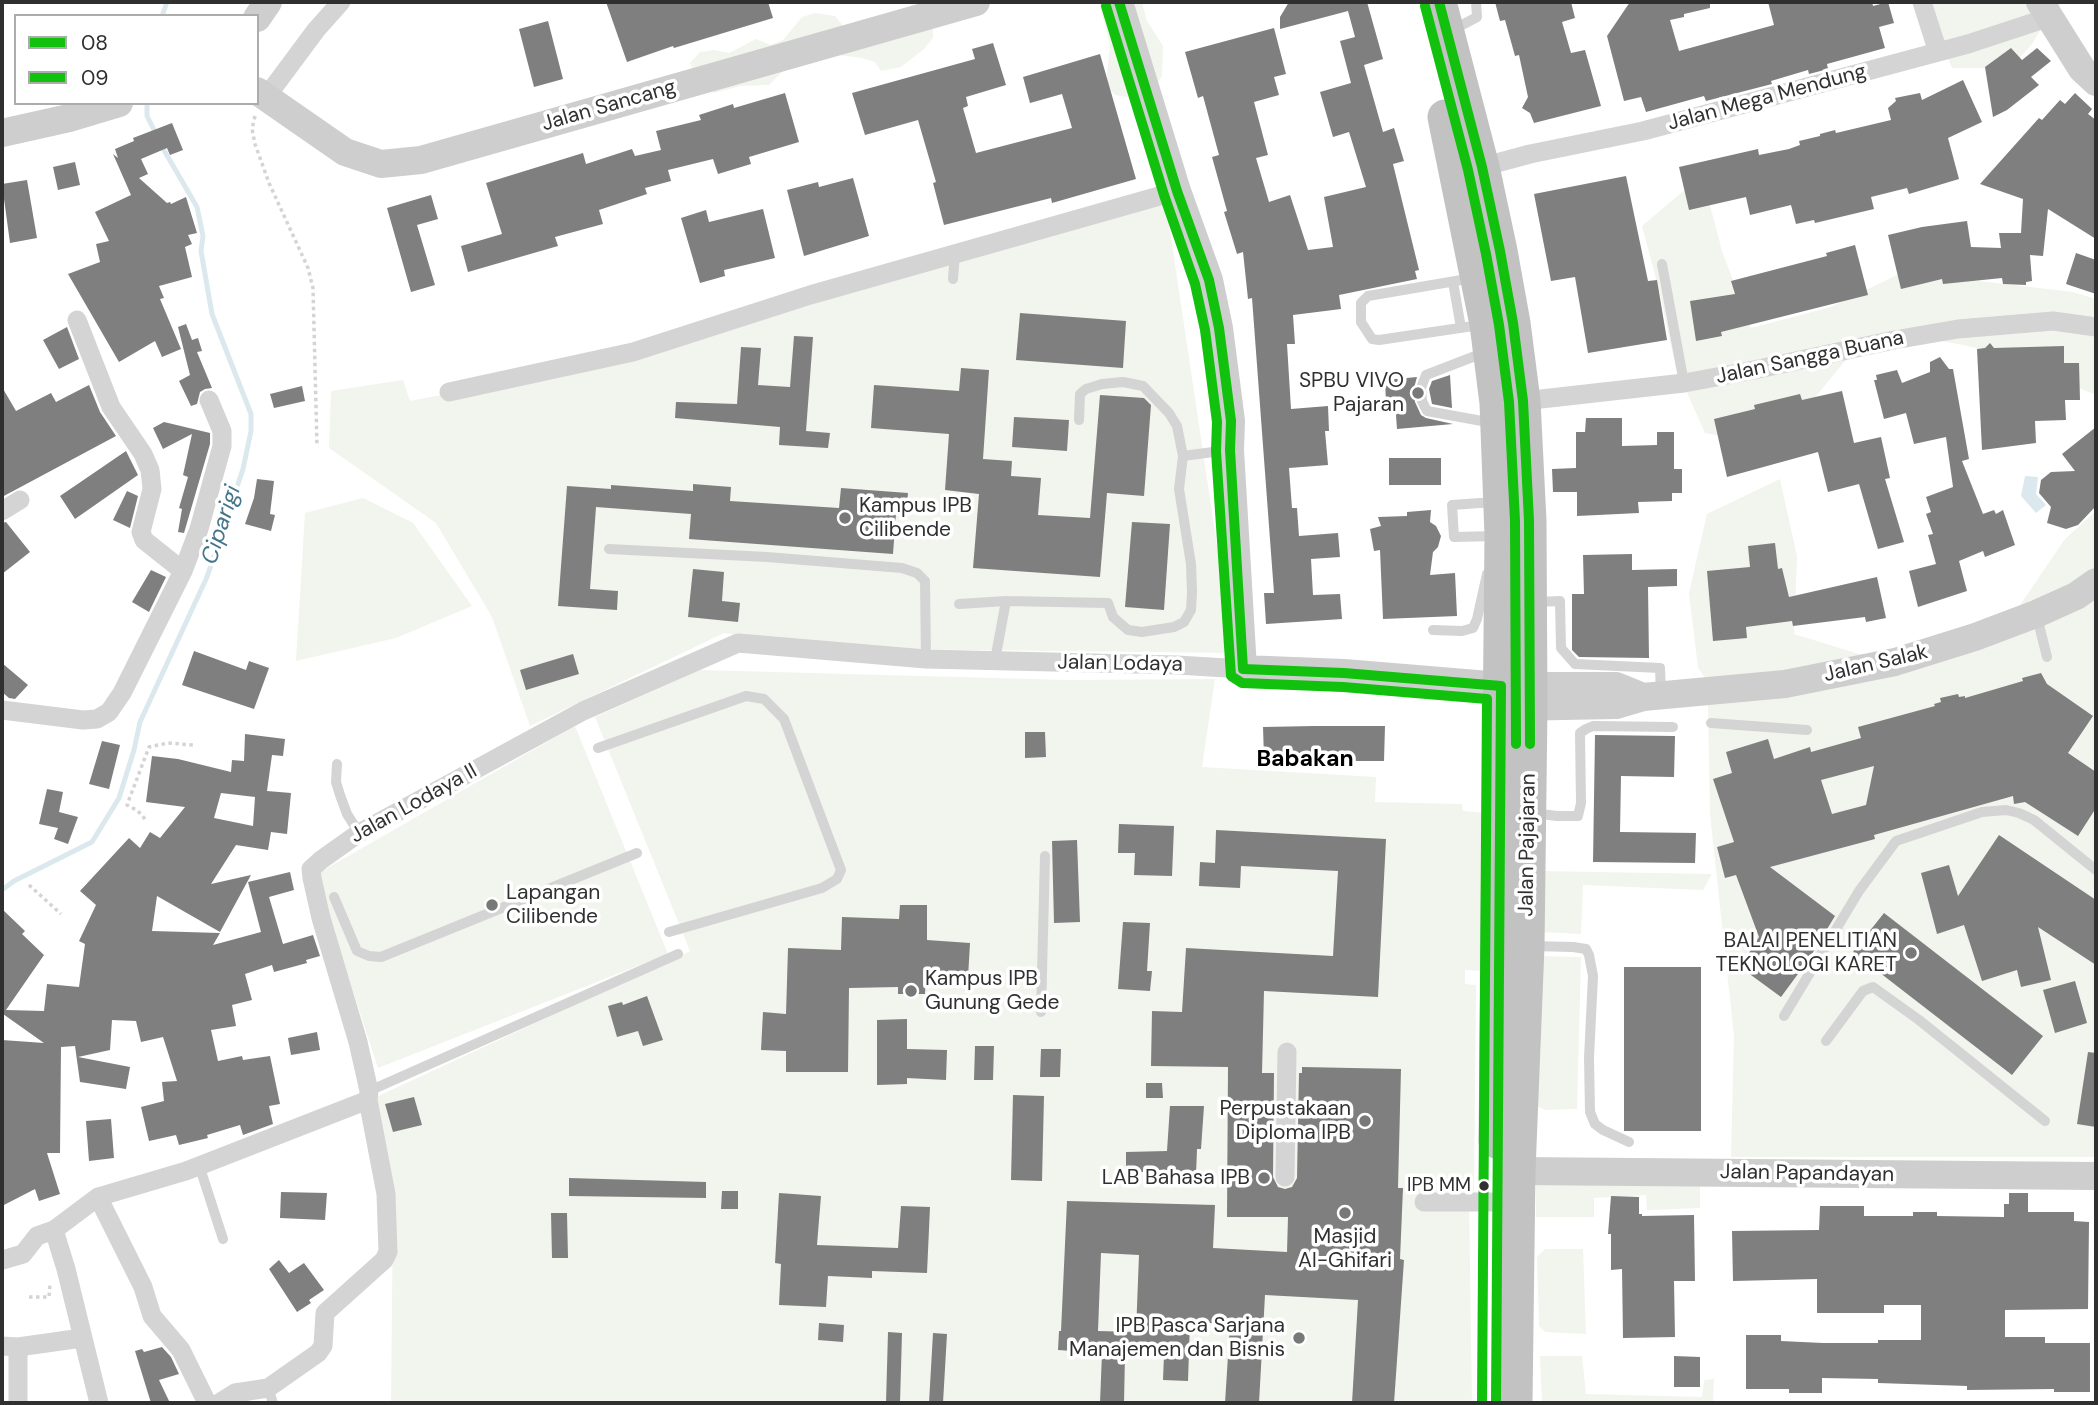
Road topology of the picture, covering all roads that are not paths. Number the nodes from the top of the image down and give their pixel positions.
1 (341, 2) edge
2 (976, 2) edge
3 (1119, 2) edge
4 (1416, 2) edge
5 (1476, 2) edge
6 (1922, 2) edge
7 (2045, 9) edge
8 (1442, 15) edge
9 (1938, 52) junction
10 (2096, 82) edge
11 (262, 93) edge
12 (112, 105) edge
13 (2, 133) edge
14 (1482, 167) junction
15 (1177, 191) junction
16 (955, 253) junction
17 (1662, 264) dead end
18 (953, 279) dead end
19 (1465, 279) junction
20 (77, 320) dead end
21 (2096, 327) edge
22 (1479, 334) junction
23 (1684, 383) junction
24 (449, 392) dead end
25 (209, 400) dead end
26 (1523, 401) junction
27 (1079, 420) dead end
28 (1497, 424) junction
29 (1230, 450) junction
30 (1183, 456) junction
31 (20, 500) dead end
32 (2, 511) edge
33 (1501, 531) junction
34 (609, 550) dead end
35 (183, 571) junction
36 (2096, 582) edge
37 (1006, 601) junction
38 (1530, 602) junction
39 (959, 604) dead end
40 (2036, 614) junction
41 (1433, 630) dead end
42 (738, 643) joint
43 (2047, 657) dead end
44 (926, 659) junction
45 (995, 660) junction
46 (1243, 669) junction
47 (1516, 696) junction
48 (1652, 696) junction
49 (2, 710) edge
50 (1711, 723) dead end
51 (1673, 727) dead end
52 (1807, 730) dead end
53 (598, 748) dead end
54 (337, 764) dead end
55 (1529, 813) junction
56 (359, 833) junction
57 (637, 853) dead end
58 (1045, 856) dead end
59 (2096, 870) edge
60 (334, 897) dead end
61 (669, 932) dead end
62 (1527, 946) junction
63 (678, 954) dead end
64 (1041, 1012) dead end
65 (1784, 1016) dead end
66 (1826, 1041) dead end
67 (1287, 1052) dead end
68 (369, 1096) junction
69 (2045, 1121) dead end
70 (1629, 1142) dead end
71 (199, 1166) junction
72 (1518, 1171) junction
73 (2096, 1176) edge
74 (1285, 1177) dead end
75 (98, 1197) junction
76 (1424, 1202) dead end
77 (1496, 1202) junction
78 (54, 1230) junction
79 (223, 1239) dead end
80 (2, 1260) edge
81 (82, 1338) junction
82 (10, 1346) edge
83 (271, 1396) edge
84 (18, 1403) edge
85 (99, 1403) edge
86 (207, 1403) edge
87 (219, 1403) edge
88 (1496, 1403) edge
89 (1515, 1403) edge

1 - 11 street
2 - 11 street, Jalan Sancang
3 - 15 street
4 - 19 highway, Jalan Pajajaran
5 - 8 lane
6 - 9 street
7 - 9 street, Jalan Mega Mendung
7 - 10 street
8 - 14 highway, Jalan Pajajaran
9 - 14 street, Jalan Mega Mendung
12 - 13 street
14 - 26 highway, Jalan Pajajaran
15 - 16 street
15 - 29 street
16 - 18 lane
16 - 24 street
17 - 23 lane
19 - 22 highway, Jalan Pajajaran
19 - 22 lane
20 - 35 street
21 - 23 street, Jalan Sangga Buana
22 - 28 highway, Jalan Pajajaran
22 - 28 lane
23 - 26 street, Jalan Sangga Buana
25 - 35 street
26 - 38 highway, Jalan Pajajaran
27 - 30 lane
28 - 33 highway, Jalan Pajajaran
29 - 30 lane
29 - 46 street
30 - 37 lane
31 - 32 street
33 - 33 lane
33 - 41 lane
33 - 47 highway, Jalan Pajajaran
34 - 44 lane
35 - 49 street
36 - 40 street, Jalan Salak
37 - 39 lane
37 - 45 lane
38 - 47 highway, Jalan Pajajaran
38 - 48 lane
40 - 43 lane
40 - 48 street, Jalan Salak
42 - 44 street, Jalan Lodaya
42 - 56 street, Jalan Lodaya II
44 - 45 street, Jalan Lodaya
45 - 46 street, Jalan Lodaya
46 - 47 street, Jalan Lodaya
47 - 48 street, Jalan Salak
47 - 55 highway, Jalan Pajajaran
47 - 77 highway, Jalan Pajajaran
50 - 52 lane
51 - 55 lane
53 - 61 lane
54 - 56 lane
55 - 62 highway, Jalan Pajajaran
56 - 68 street, Jalan Lodaya II
57 - 60 lane
58 - 64 lane
59 - 65 lane
62 - 70 lane
62 - 72 highway, Jalan Pajajaran
63 - 68 lane
66 - 69 lane
67 - 74 street
68 - 71 street
68 - 83 street, Jalan Lodaya II
71 - 75 street
71 - 79 lane
72 - 73 street, Jalan Papandayan
72 - 89 highway, Jalan Pajajaran
75 - 78 street
75 - 86 street
76 - 77 street
77 - 88 highway, Jalan Pajajaran
78 - 80 street
78 - 81 street
81 - 82 street
81 - 85 street
82 - 84 street
83 - 87 street, Jalan Lodaya II

